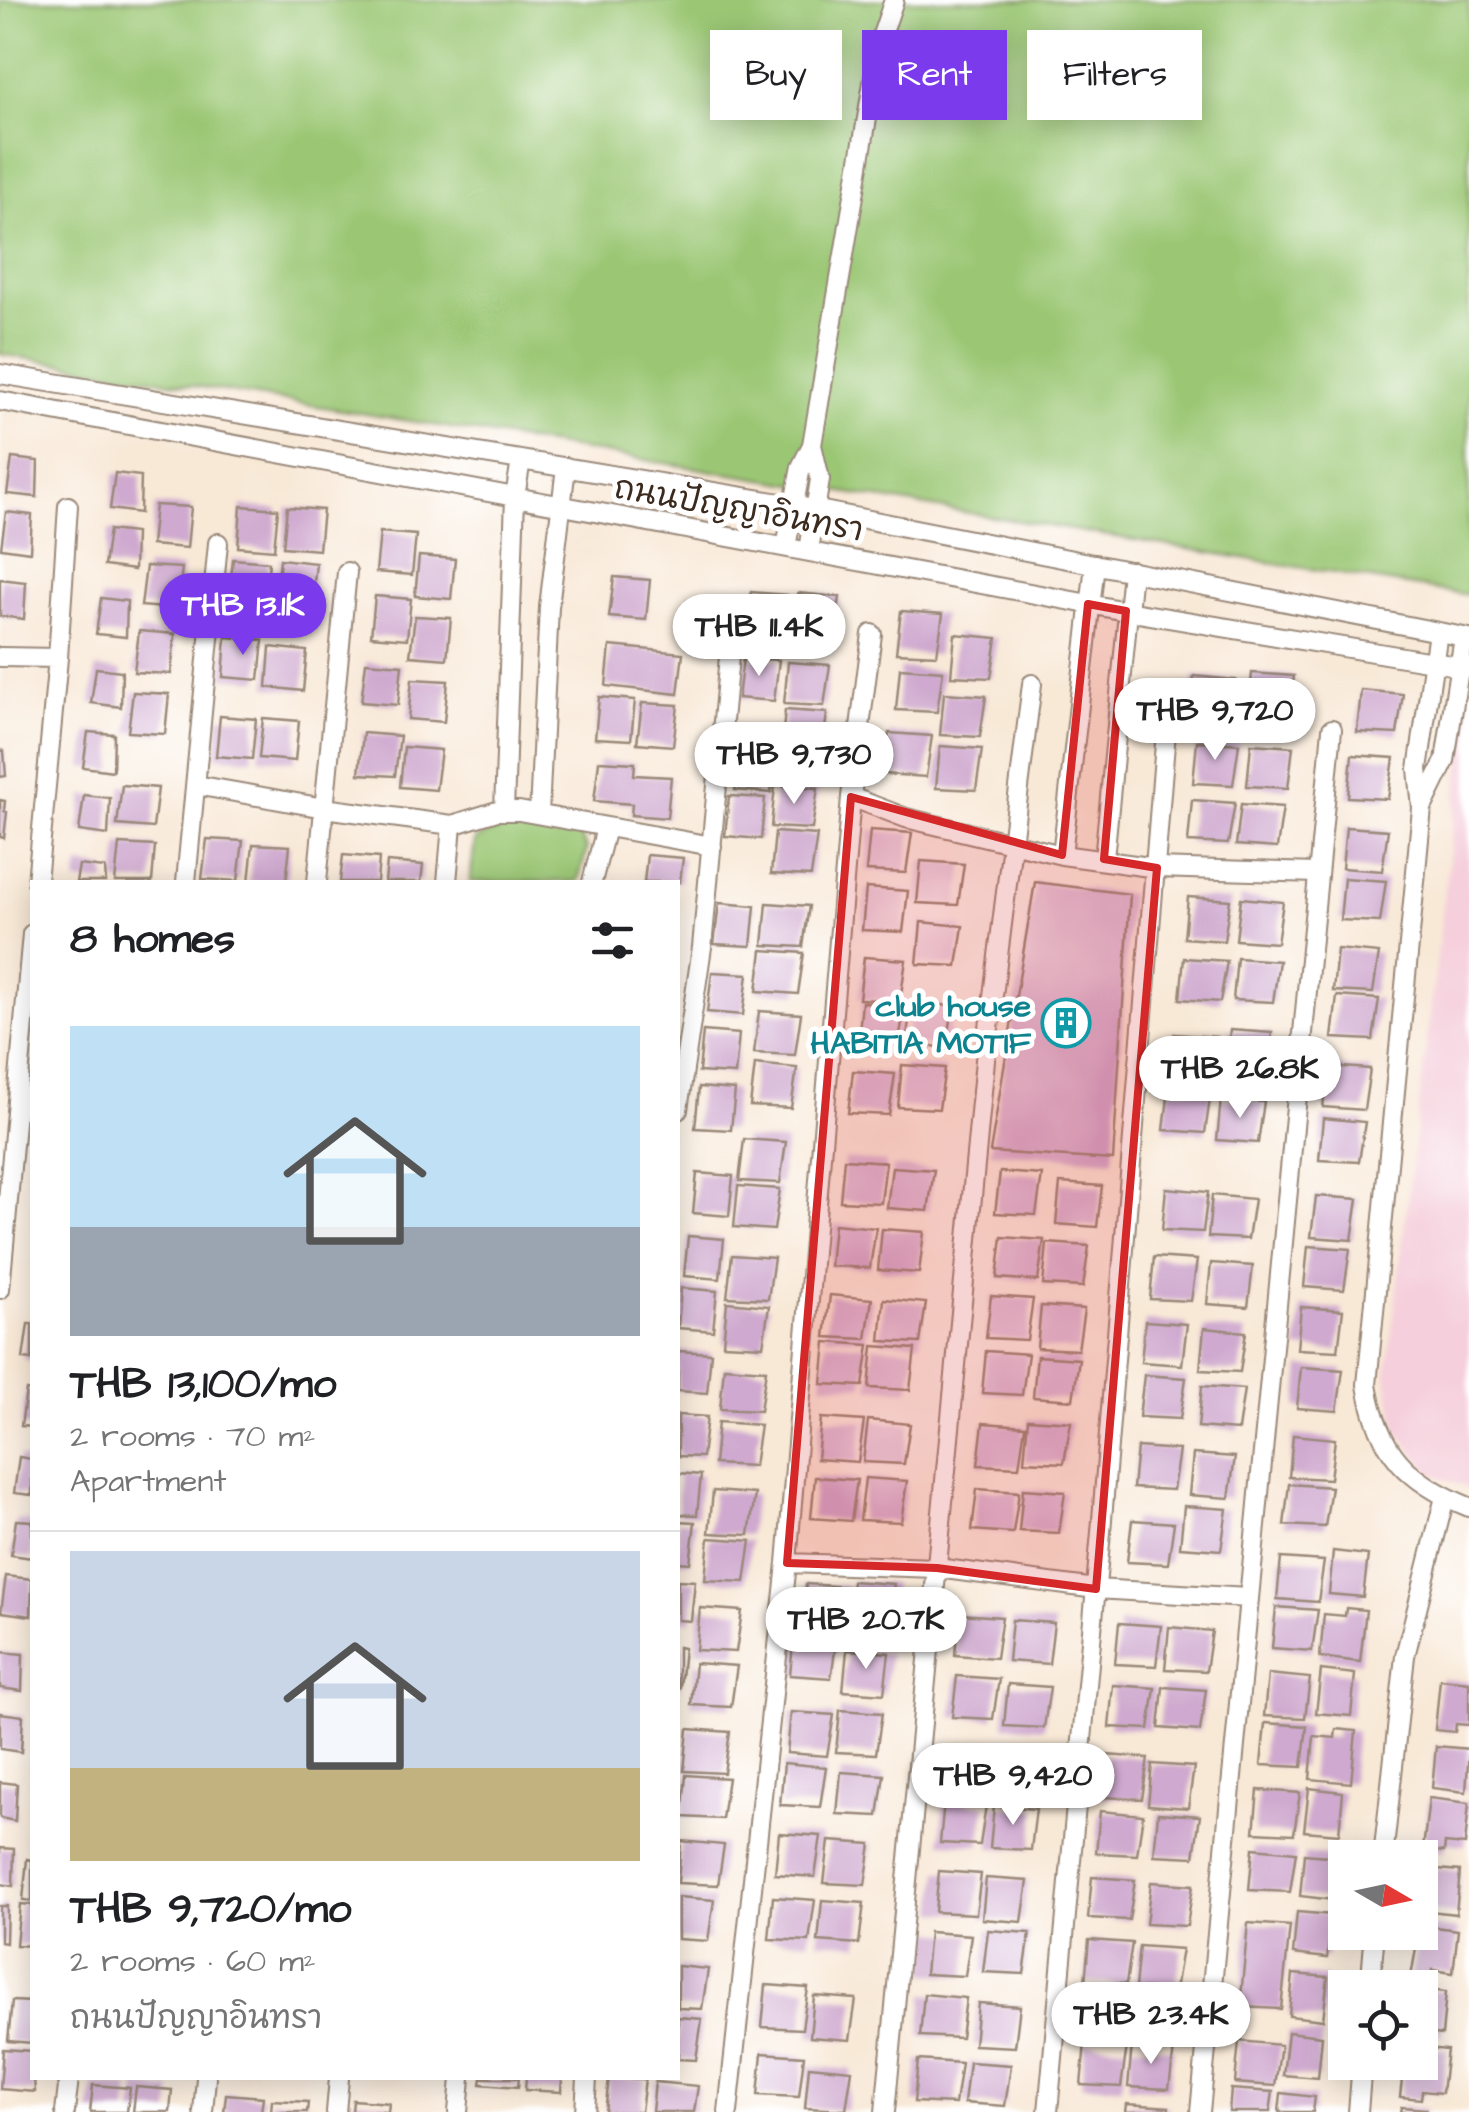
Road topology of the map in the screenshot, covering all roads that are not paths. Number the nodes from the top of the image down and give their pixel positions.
1 (894, 0) edge
2 (0, 374) edge
3 (0, 401) edge
4 (812, 445) junction
5 (521, 460) junction
6 (566, 467) junction
7 (515, 497) junction
8 (793, 504) junction
9 (68, 506) dead end
10 (560, 506) junction
11 (816, 510) junction
12 (218, 542) dead end
13 (786, 547) junction
14 (809, 551) junction
15 (1096, 564) junction
16 (1132, 570) junction
17 (346, 572) dead end
18 (1088, 604) junction
19 (1126, 611) junction
20 (732, 624) dead end
21 (1438, 632) junction
22 (872, 634) dead end
23 (1467, 637) edge
24 (0, 657) edge
25 (58, 658) junction
26 (1434, 662) junction
27 (1464, 667) edge
28 (510, 675) junction
29 (544, 676) junction
30 (1032, 684) dead end
31 (1167, 720) dead end
32 (1332, 729) dead end
33 (196, 785) junction
34 (852, 797) junction
35 (324, 808) junction
36 (1422, 808) junction
37 (504, 811) junction
38 (538, 814) junction
39 (452, 824) junction
40 (606, 828) junction
41 (1010, 843) junction
42 (712, 846) junction
43 (1062, 855) junction
44 (1104, 859) junction
45 (1156, 868) junction
46 (1317, 873) junction
47 (37, 880) edge
48 (186, 880) edge
49 (317, 880) edge
50 (447, 880) edge
51 (593, 880) edge
52 (30, 956) edge
53 (680, 1096) edge
54 (0, 1290) edge
55 (1445, 1497) junction
56 (1469, 1506) edge
57 (786, 1563) junction
58 (937, 1568) junction
59 (1096, 1589) junction
60 (1248, 1598) junction
61 (1385, 1840) edge
62 (68, 2080) edge
63 (206, 2080) edge
64 (339, 2080) edge
65 (460, 2080) edge
66 (587, 2080) edge
67 (1361, 2080) edge
68 (65, 2112) edge
69 (203, 2112) edge
70 (336, 2112) edge
71 (458, 2112) edge
72 (585, 2112) edge
73 (728, 2112) edge
74 (885, 2112) edge
75 (1048, 2112) edge
76 (1200, 2112) edge
77 (1358, 2112) edge

1 - 4 street
2 - 5 street, ถนนปัญญาอินทรา
3 - 7 street, ถนนปัญญาอินทรา
4 - 8 street
4 - 11 street
5 - 6 street, ถนนปัญญาอินทรา
5 - 7 street
6 - 8 street, ถนนปัญญาอินทรา
6 - 10 street
7 - 10 street, ถนนปัญญาอินทรา
7 - 28 street
8 - 11 street, ถนนปัญญาอินทรา
8 - 13 street
9 - 25 street
10 - 13 street, ถนนปัญญาอินทรา
10 - 29 street
11 - 14 street
11 - 15 street, ถนนปัญญาอินทรา
12 - 33 street
13 - 14 street, ถนนปัญญาอินทรา
14 - 18 street, ถนนปัญญาอินทรา
15 - 16 street, ถนนปัญญาอินทรา
15 - 18 street
16 - 19 street
16 - 21 street, ถนนปัญญาอินทรา
17 - 35 street
18 - 19 street, ถนนปัญญาอินทรา
18 - 43 street
19 - 26 street, ถนนปัญญาอินทรา
19 - 44 street
20 - 42 street
21 - 23 street, ถนนปัญญาอินทรา
21 - 26 street
22 - 34 street
23 - 27 street
24 - 25 street
25 - 47 street
26 - 27 street, ถนนปัญญาอินทรา
26 - 36 street
27 - 36 street
28 - 29 street
28 - 37 street
29 - 38 street
30 - 41 street
31 - 45 street
32 - 46 street
33 - 35 street
33 - 48 street
34 - 41 street
34 - 57 street
35 - 39 street
35 - 49 street
36 - 55 street
37 - 38 street
37 - 39 street
38 - 40 street
39 - 50 street
40 - 42 street
40 - 51 street
41 - 43 street
41 - 58 street
42 - 53 street
43 - 44 street
44 - 45 street
45 - 46 street
45 - 59 street
46 - 60 street
52 - 54 street
55 - 56 street
55 - 61 street
57 - 58 street
57 - 73 street
58 - 59 street
58 - 74 street
59 - 60 street
59 - 75 street
60 - 76 street
62 - 68 street
63 - 69 street
64 - 70 street
65 - 71 street
66 - 72 street
67 - 77 street

